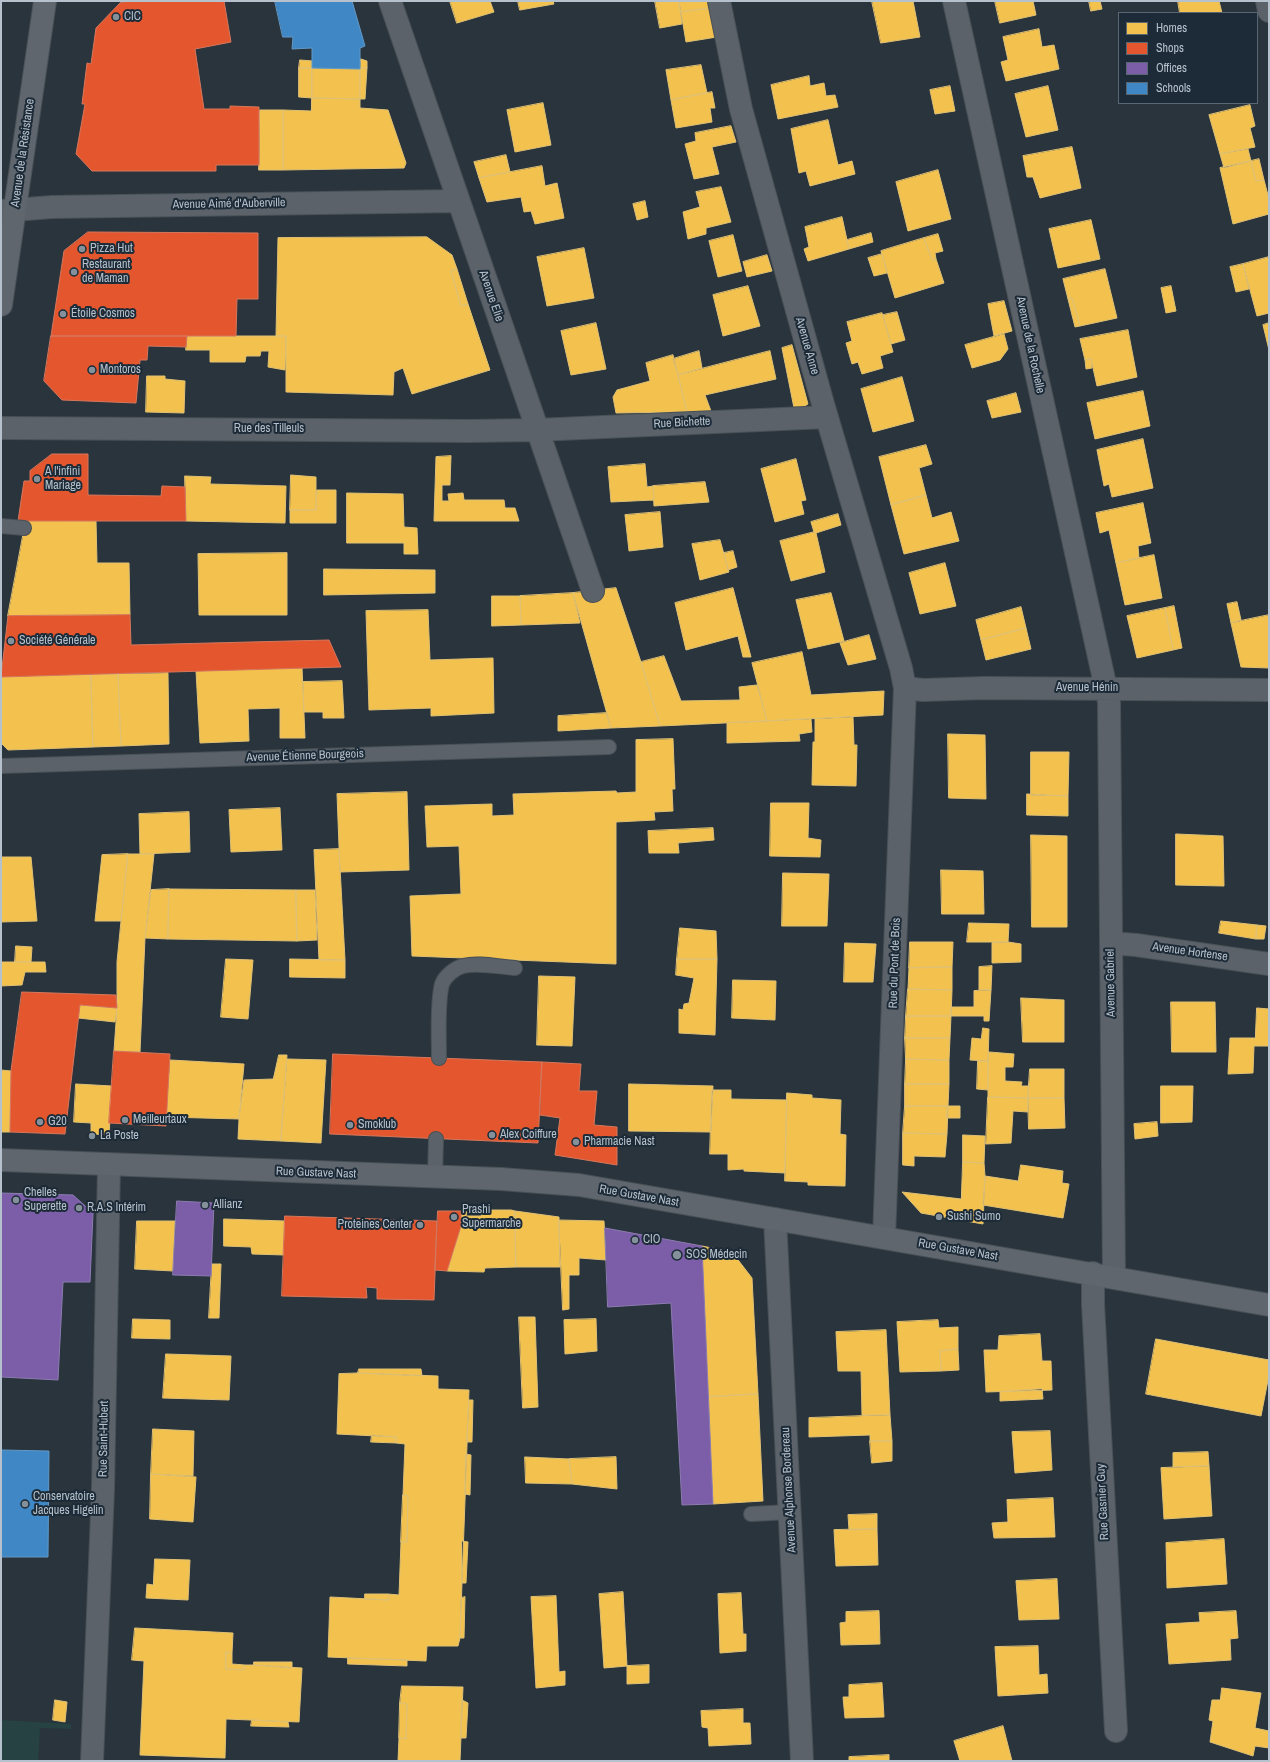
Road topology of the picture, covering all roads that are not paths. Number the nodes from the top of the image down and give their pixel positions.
1 (45, 1) edge
2 (390, 1) edge
3 (719, 1) edge
4 (954, 1) edge
5 (1267, 1) edge
6 (1269, 11) edge
7 (458, 201) junction
8 (8, 210) edge
9 (1, 305) edge
10 (827, 417) junction
11 (1, 428) edge
12 (537, 430) junction
13 (1, 526) edge
14 (24, 528) dead end
15 (593, 591) dead end
16 (905, 688) junction
17 (1107, 689) junction
18 (1269, 690) edge
19 (609, 747) dead end
20 (1, 766) edge
21 (1111, 943) junction
22 (1269, 964) edge
23 (515, 968) dead end
24 (439, 1058) dead end
25 (436, 1138) dead end
26 (1, 1160) edge
27 (109, 1165) junction
28 (435, 1177) junction
29 (775, 1219) junction
30 (884, 1237) junction
31 (1093, 1274) junction
32 (1114, 1277) junction
33 (1269, 1305) edge
34 (790, 1512) junction
35 (751, 1514) dead end
36 (1116, 1731) dead end
37 (92, 1761) edge
38 (802, 1761) edge

1 - 8 street, Avenue de la Résistance
2 - 7 street, Avenue Elie
3 - 10 street, Avenue Anne
4 - 17 street, Avenue de la Rochelle
5 - 6 street
7 - 8 street, Avenue Aimé d'Auberville
7 - 12 street, Avenue Elie
8 - 9 street, Avenue de la Résistance
10 - 12 street, Rue Bichette
10 - 16 street, Avenue Anne
11 - 12 street, Rue des Tilleuls
12 - 15 street, Avenue Elie
13 - 14 lane
16 - 17 street, Avenue Hénin
16 - 30 street, Rue du Pont de Bois
17 - 18 street, Avenue Hénin
17 - 21 street, Avenue Gabriel
19 - 20 lane, Avenue Étienne Bourgeois
21 - 22 street, Avenue Hortense
21 - 32 street, Avenue Gabriel
23 - 24 lane
25 - 28 lane
26 - 27 street, Rue Gustave Nast
27 - 28 street, Rue Gustave Nast
27 - 37 street, Rue Saint-Hubert
28 - 29 street, Rue Gustave Nast
29 - 30 street, Rue Gustave Nast
29 - 34 street, Avenue Alphonse Bordereau
30 - 31 street, Rue Gustave Nast
31 - 32 street, Rue Gustave Nast
31 - 36 street, Rue Gasnier Guy
32 - 33 street, Rue Gustave Nast
34 - 35 lane
34 - 38 street, Avenue Alphonse Bordereau

